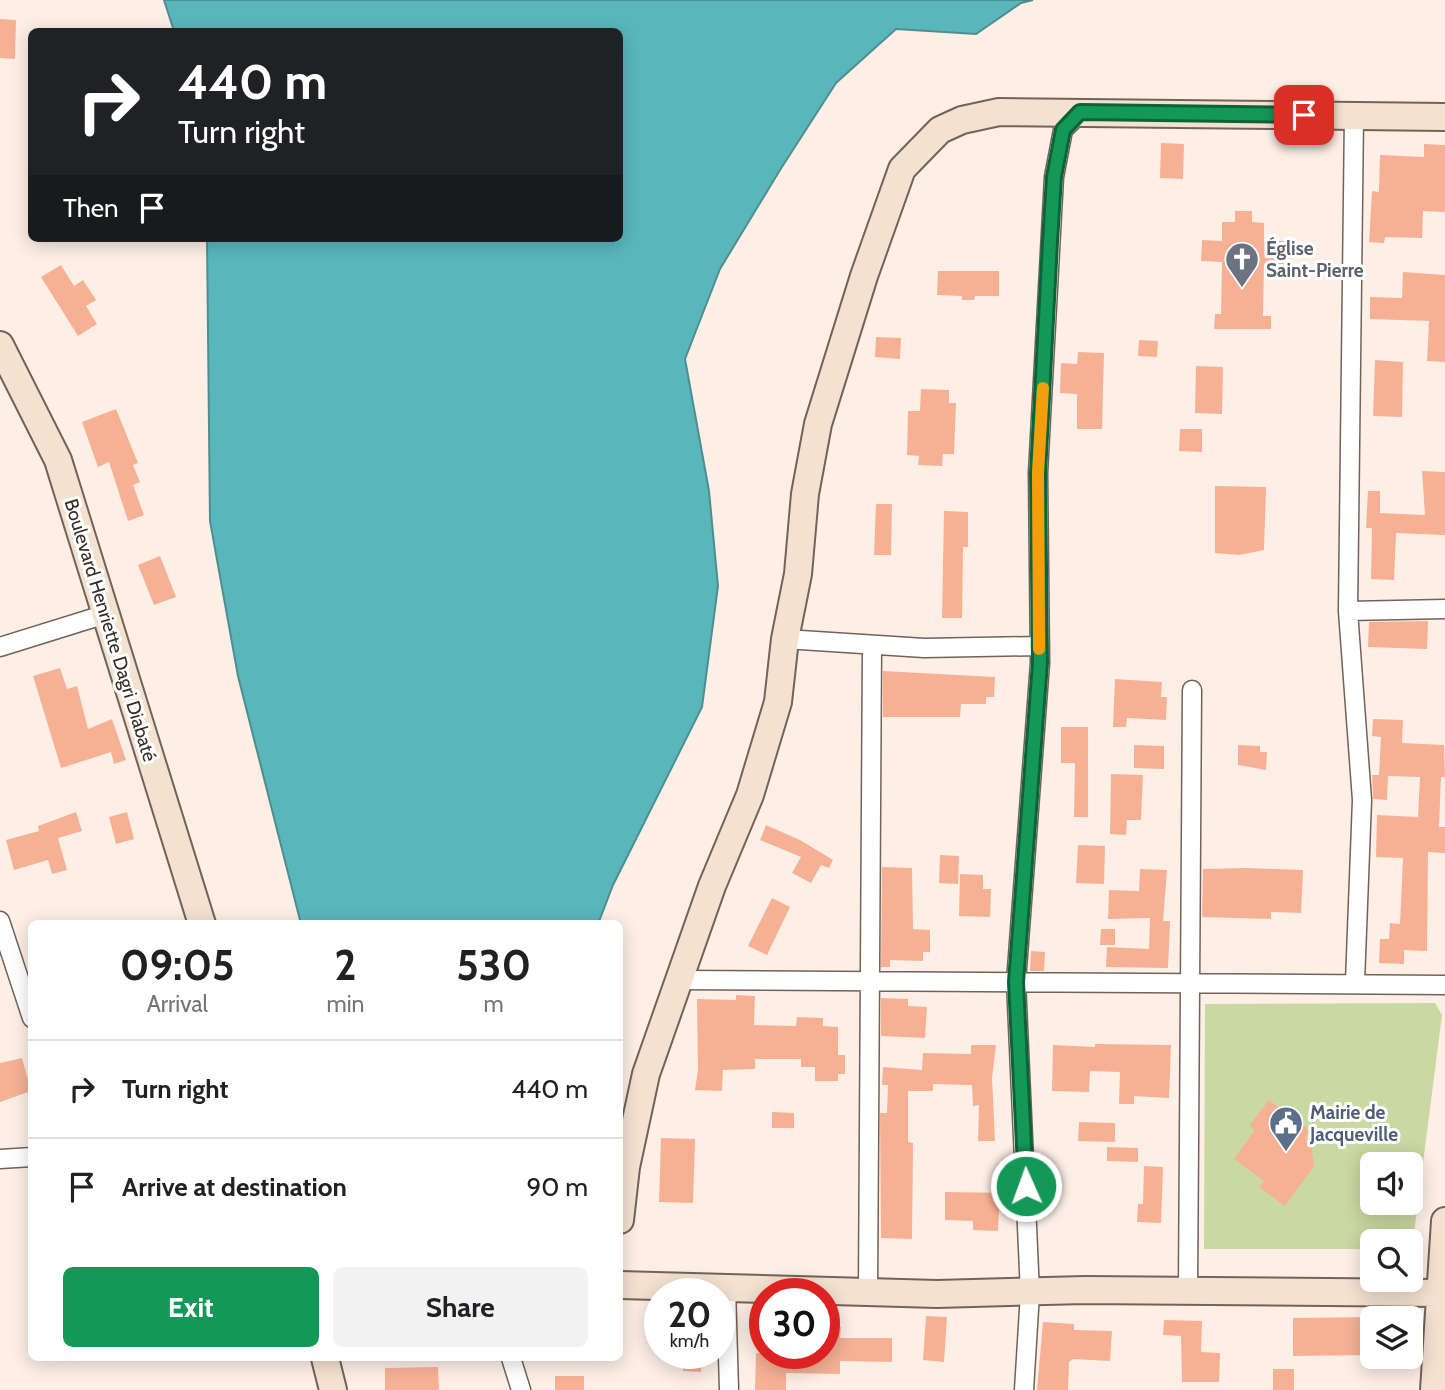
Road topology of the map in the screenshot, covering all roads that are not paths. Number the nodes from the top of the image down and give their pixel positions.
1 (1080, 112) junction
2 (1354, 115) junction
3 (1445, 117) edge
4 (0, 345) edge
5 (1445, 609) edge
6 (1348, 611) junction
7 (106, 614) junction
8 (785, 639) junction
9 (872, 646) junction
10 (1038, 646) junction
11 (0, 647) edge
12 (1192, 690) dead end
13 (201, 920) edge
14 (0, 921) edge
15 (679, 981) junction
16 (869, 982) junction
17 (1016, 982) junction
18 (1355, 982) junction
19 (1189, 984) junction
20 (1445, 985) edge
21 (28, 1006) edge
22 (28, 1157) edge
23 (0, 1159) edge
24 (623, 1203) edge
25 (1445, 1221) edge
26 (623, 1285) edge
27 (644, 1286) edge
28 (735, 1288) edge
29 (1188, 1290) junction
30 (868, 1291) junction
31 (1030, 1293) junction
32 (1440, 1293) junction
33 (326, 1361) edge
34 (512, 1361) edge
35 (728, 1369) edge
36 (332, 1390) edge
37 (522, 1390) edge
38 (729, 1390) edge
39 (1024, 1390) edge
40 (1434, 1390) edge

1 - 2 street
1 - 8 street
1 - 10 street
2 - 3 street
2 - 6 street
4 - 7 street, Boulevard Henriette Dagri Diabaté
5 - 6 street
6 - 18 street
7 - 11 street
7 - 13 street, Boulevard Henriette Dagri Diabaté
8 - 9 street
8 - 15 street
9 - 10 street
9 - 16 street
10 - 17 street
12 - 19 street
14 - 21 street
15 - 16 street
15 - 24 street
16 - 17 street
16 - 30 street
17 - 19 street
17 - 31 street
18 - 19 street
18 - 20 street
19 - 29 street
22 - 23 street
25 - 32 street
26 - 27 street
28 - 30 street
29 - 31 street
29 - 32 street
30 - 31 street
31 - 39 street
32 - 40 street
33 - 36 street
34 - 37 street
35 - 38 street

